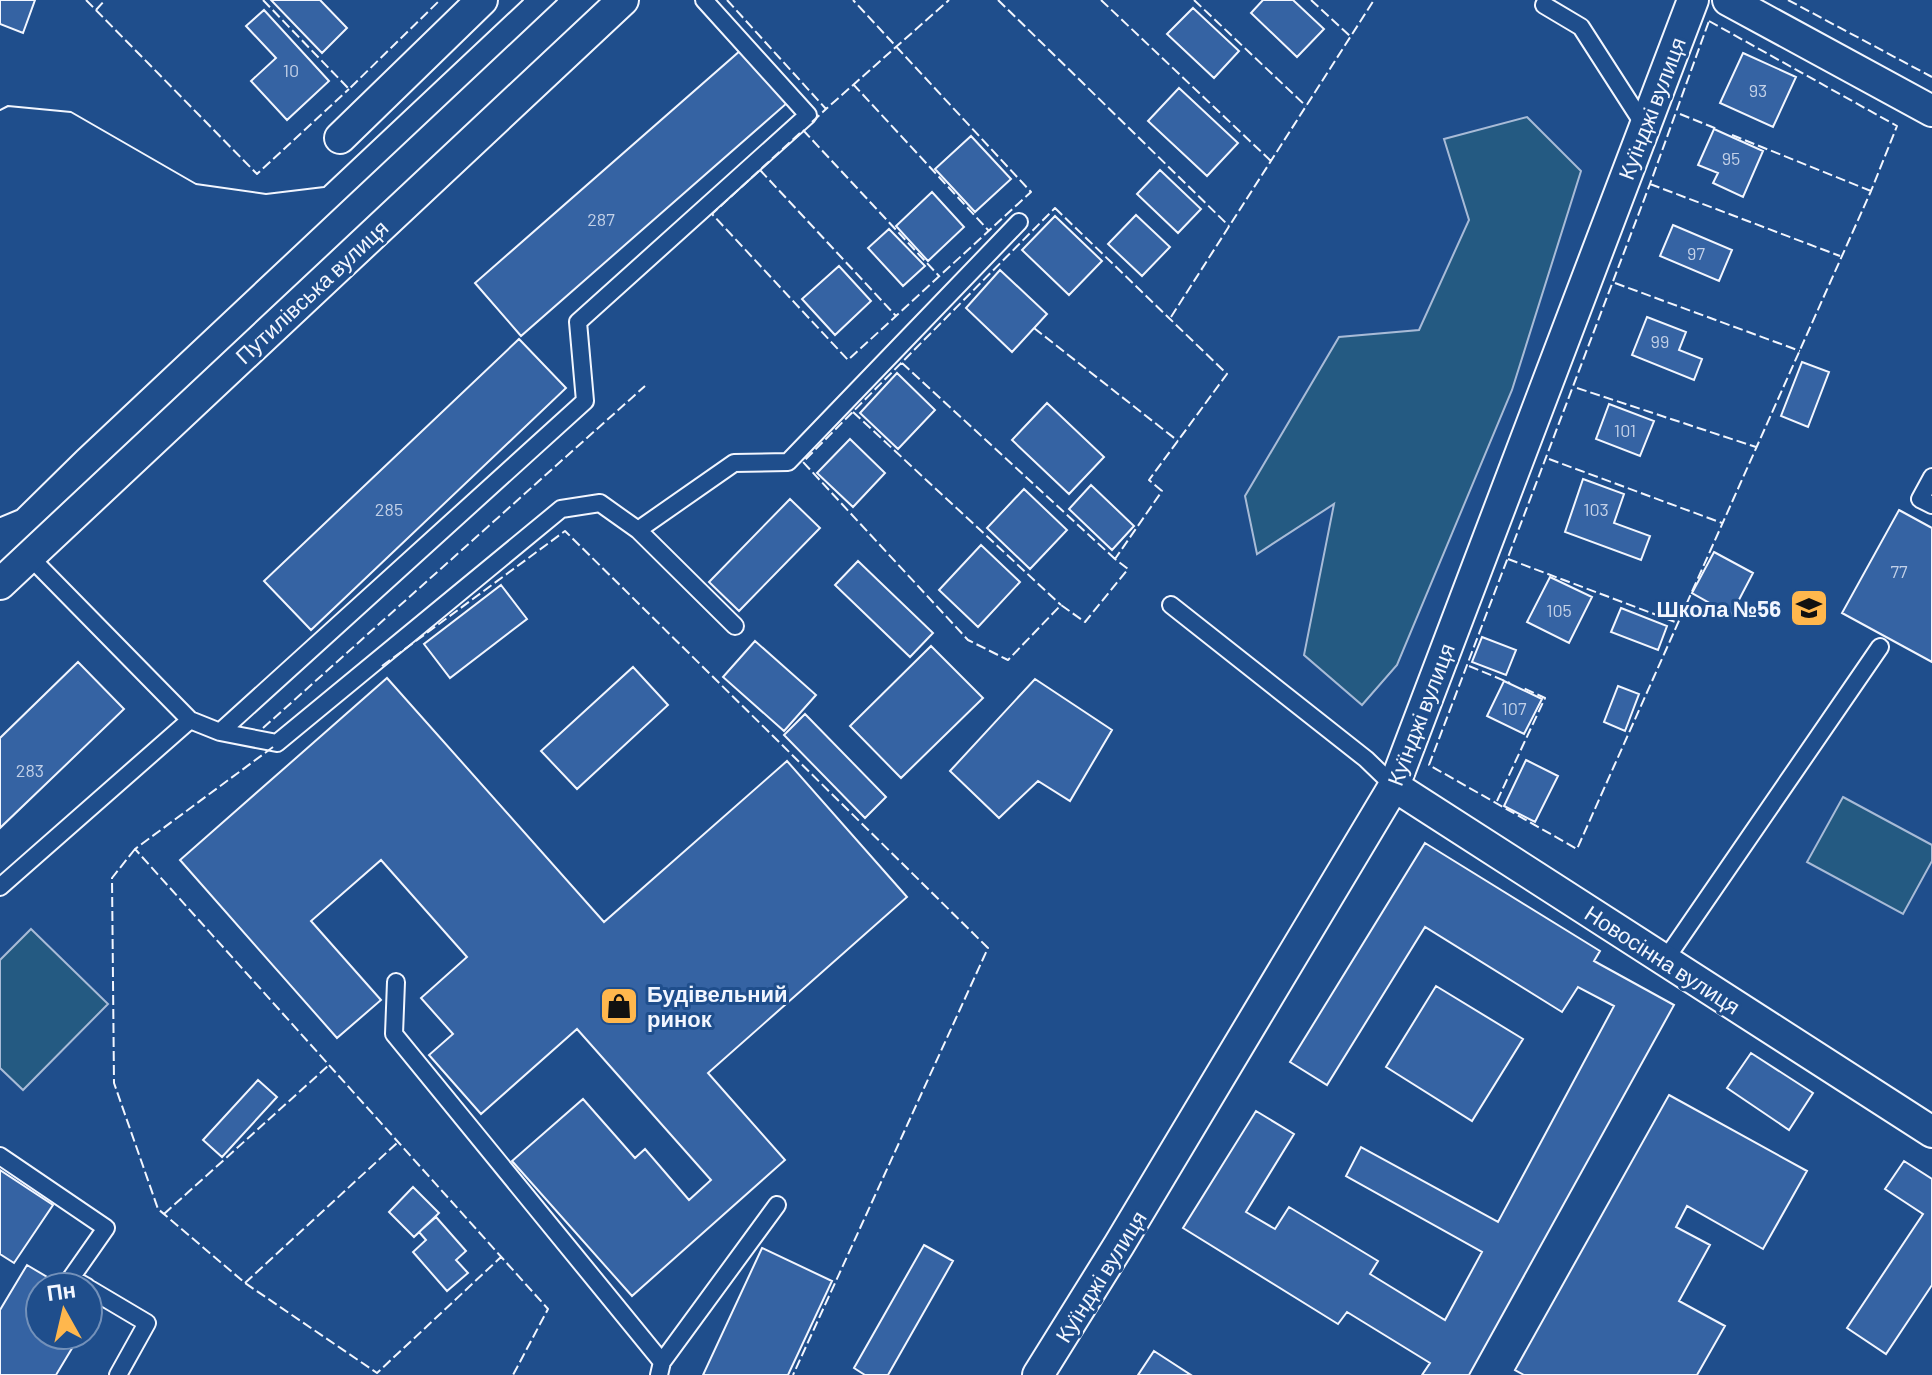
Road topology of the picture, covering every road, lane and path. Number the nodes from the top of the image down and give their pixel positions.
1 (482, 0) edge
2 (623, 0) edge
3 (704, 0) edge
4 (1693, 0) edge
5 (1728, 0) edge
6 (1544, 5) dead end
7 (1932, 111) edge
8 (1644, 125) junction
9 (340, 138) dead end
10 (1019, 222) dead end
11 (1932, 477) edge
12 (1932, 505) edge
13 (638, 530) junction
14 (30, 557) junction
15 (0, 584) edge
16 (1171, 605) dead end
17 (735, 626) dead end
18 (1880, 647) dead end
19 (190, 720) junction
20 (220, 732) junction
21 (1394, 786) junction
22 (0, 887) edge
23 (1665, 960) junction
24 (396, 982) dead end
25 (1932, 1132) edge
26 (0, 1156) edge
27 (777, 1205) dead end
28 (76, 1271) edge
29 (104, 1297) edge
30 (661, 1369) edge
31 (118, 1375) edge
32 (1038, 1375) edge

1 - 9 street
2 - 14 street, Путилівська вулиця
3 - 20 lane
4 - 8 street, Куїнджі вулиця
5 - 7 street
6 - 8 lane
8 - 21 street, Куїнджі вулиця
10 - 13 lane
11 - 12 lane
13 - 17 lane
13 - 20 lane
14 - 15 street, Путилівська вулиця
14 - 19 lane
16 - 21 lane
18 - 23 lane
19 - 20 lane
19 - 22 lane
21 - 23 street, Новосінна вулиця
21 - 32 street, Куїнджі вулиця
23 - 25 street, Новосінна вулиця
24 - 30 lane
26 - 28 lane
27 - 30 lane
29 - 31 lane

